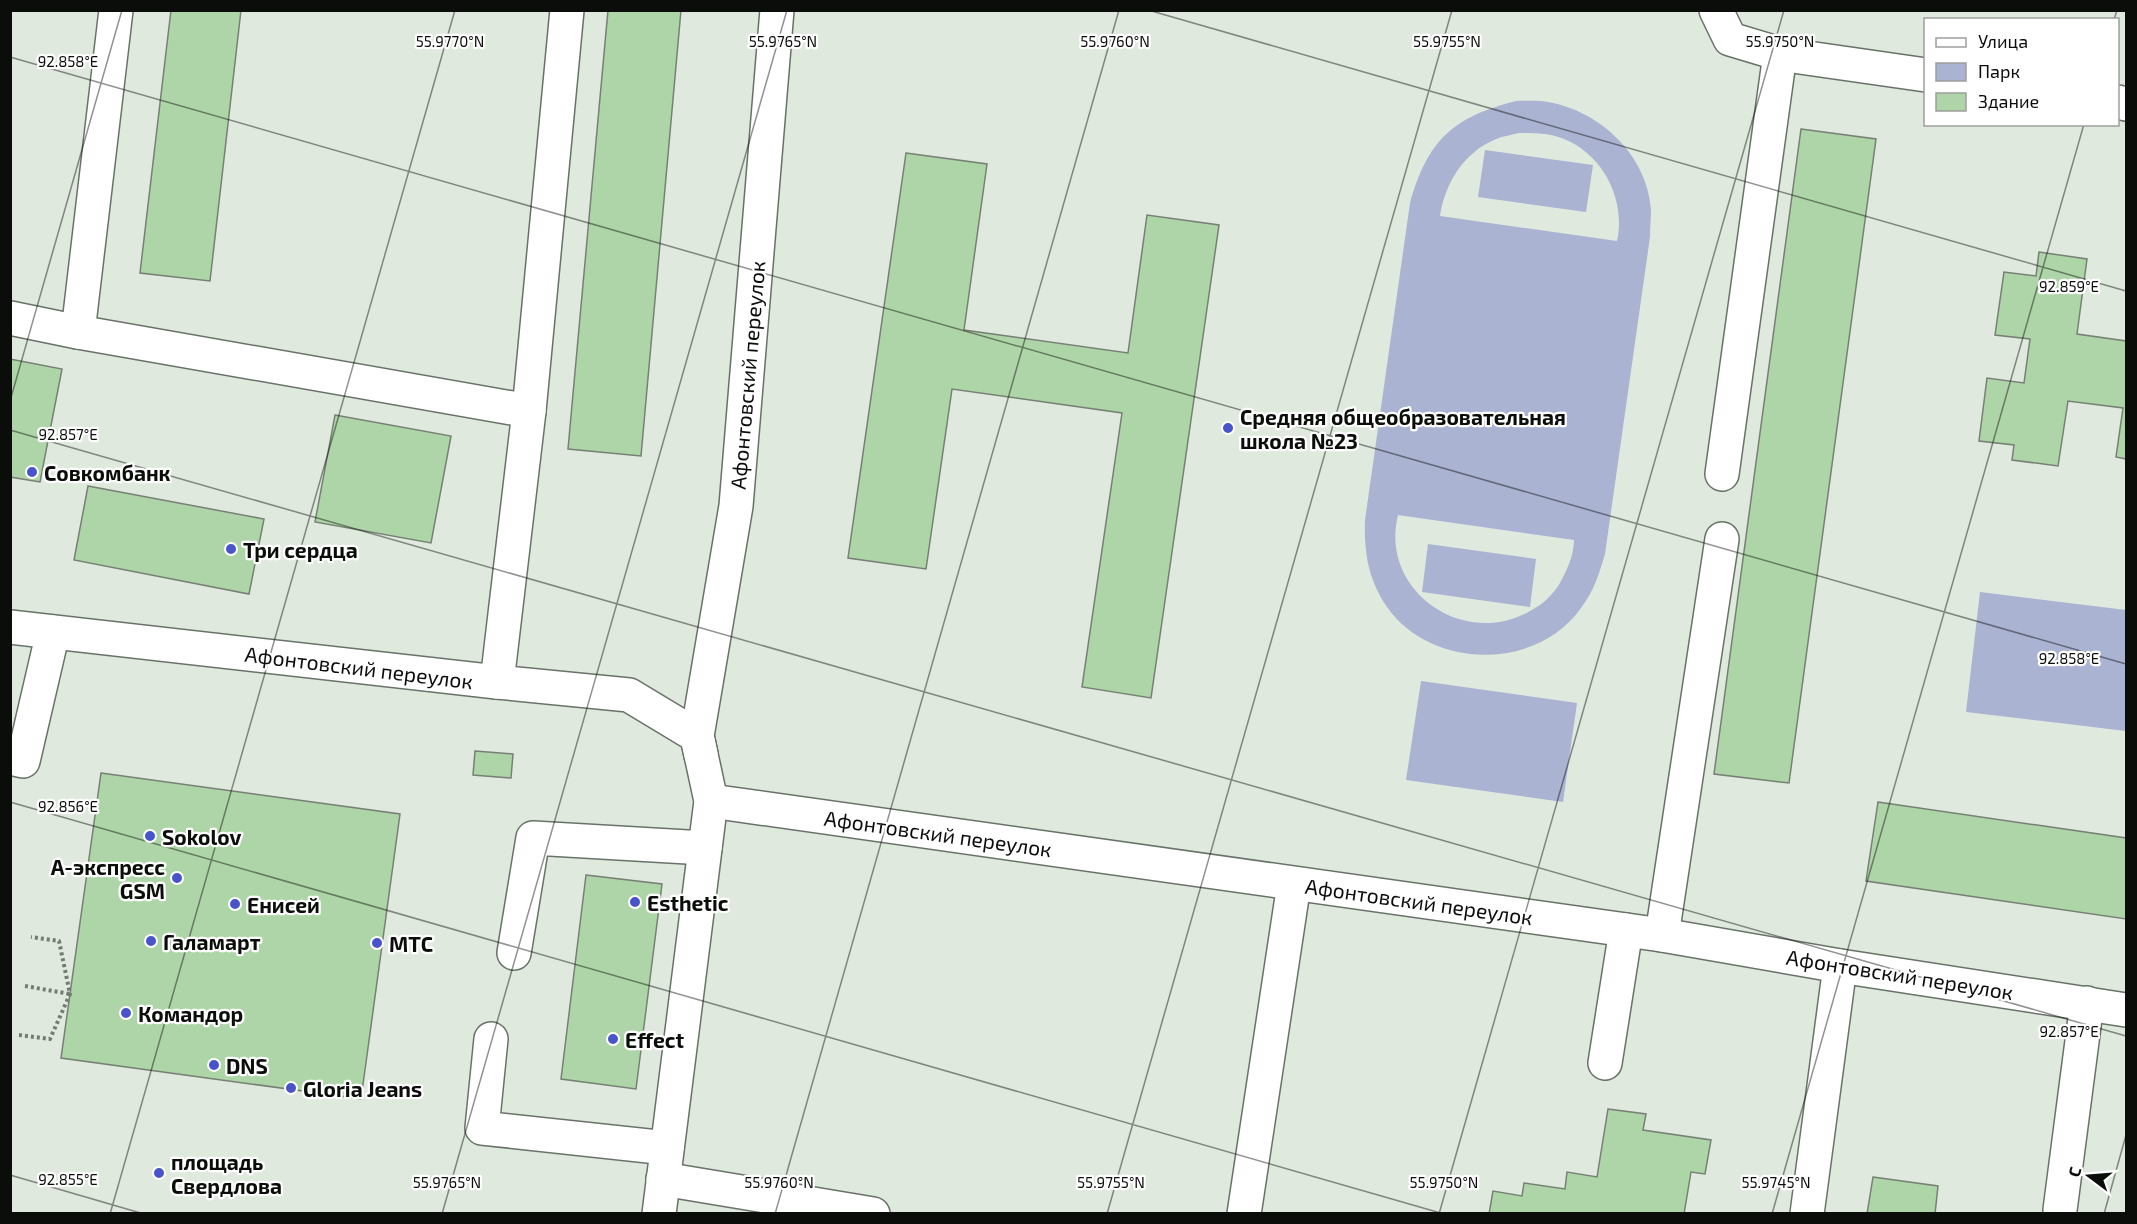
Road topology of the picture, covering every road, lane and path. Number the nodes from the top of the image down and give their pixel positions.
1 (116, 10) edge
2 (567, 10) edge
3 (777, 10) edge
4 (1716, 10) edge
5 (1780, 54) junction
6 (1924, 75) edge
7 (10, 318) edge
8 (78, 332) junction
9 (529, 411) junction
10 (1722, 474) dead end
11 (1722, 539) dead end
12 (10, 627) edge
13 (53, 632) junction
14 (497, 682) junction
15 (697, 736) junction
16 (10, 759) edge
17 (711, 801) junction
18 (705, 848) junction
19 (1294, 884) junction
20 (1626, 930) junction
21 (1662, 935) junction
22 (31, 937) dead end
23 (514, 953) dead end
24 (1840, 966) junction
25 (26, 986) dead end
26 (70, 994) junction
27 (2087, 1003) junction
28 (2127, 1010) edge
29 (19, 1035) dead end
30 (491, 1039) dead end
31 (1605, 1063) dead end
32 (665, 1163) junction
33 (2060, 1210) dead end
34 (868, 1213) edge
35 (659, 1214) edge
36 (1244, 1214) edge
37 (1808, 1214) edge

1 - 8 street
2 - 9 street
3 - 15 street, Афонтовский переулок
4 - 5 street
5 - 6 street
5 - 10 street
7 - 8 street
8 - 9 street
9 - 14 street
11 - 21 street
12 - 13 street, Афонтовский переулок
13 - 14 street, Афонтовский переулок
13 - 16 street
14 - 15 street, Афонтовский переулок
15 - 17 street, Афонтовский переулок
17 - 18 street, Афонтовский переулок
17 - 19 street, Афонтовский переулок
18 - 23 street
18 - 32 street, Афонтовский переулок
19 - 20 street, Афонтовский переулок
19 - 36 street
20 - 21 street, Афонтовский переулок
20 - 31 street
21 - 24 street, Афонтовский переулок
22 - 26 path
24 - 27 street, Афонтовский переулок
24 - 37 street
25 - 26 path
26 - 29 path
27 - 28 street, Афонтовский переулок
27 - 33 street
30 - 32 street
32 - 34 street
32 - 35 street, Афонтовский переулок

